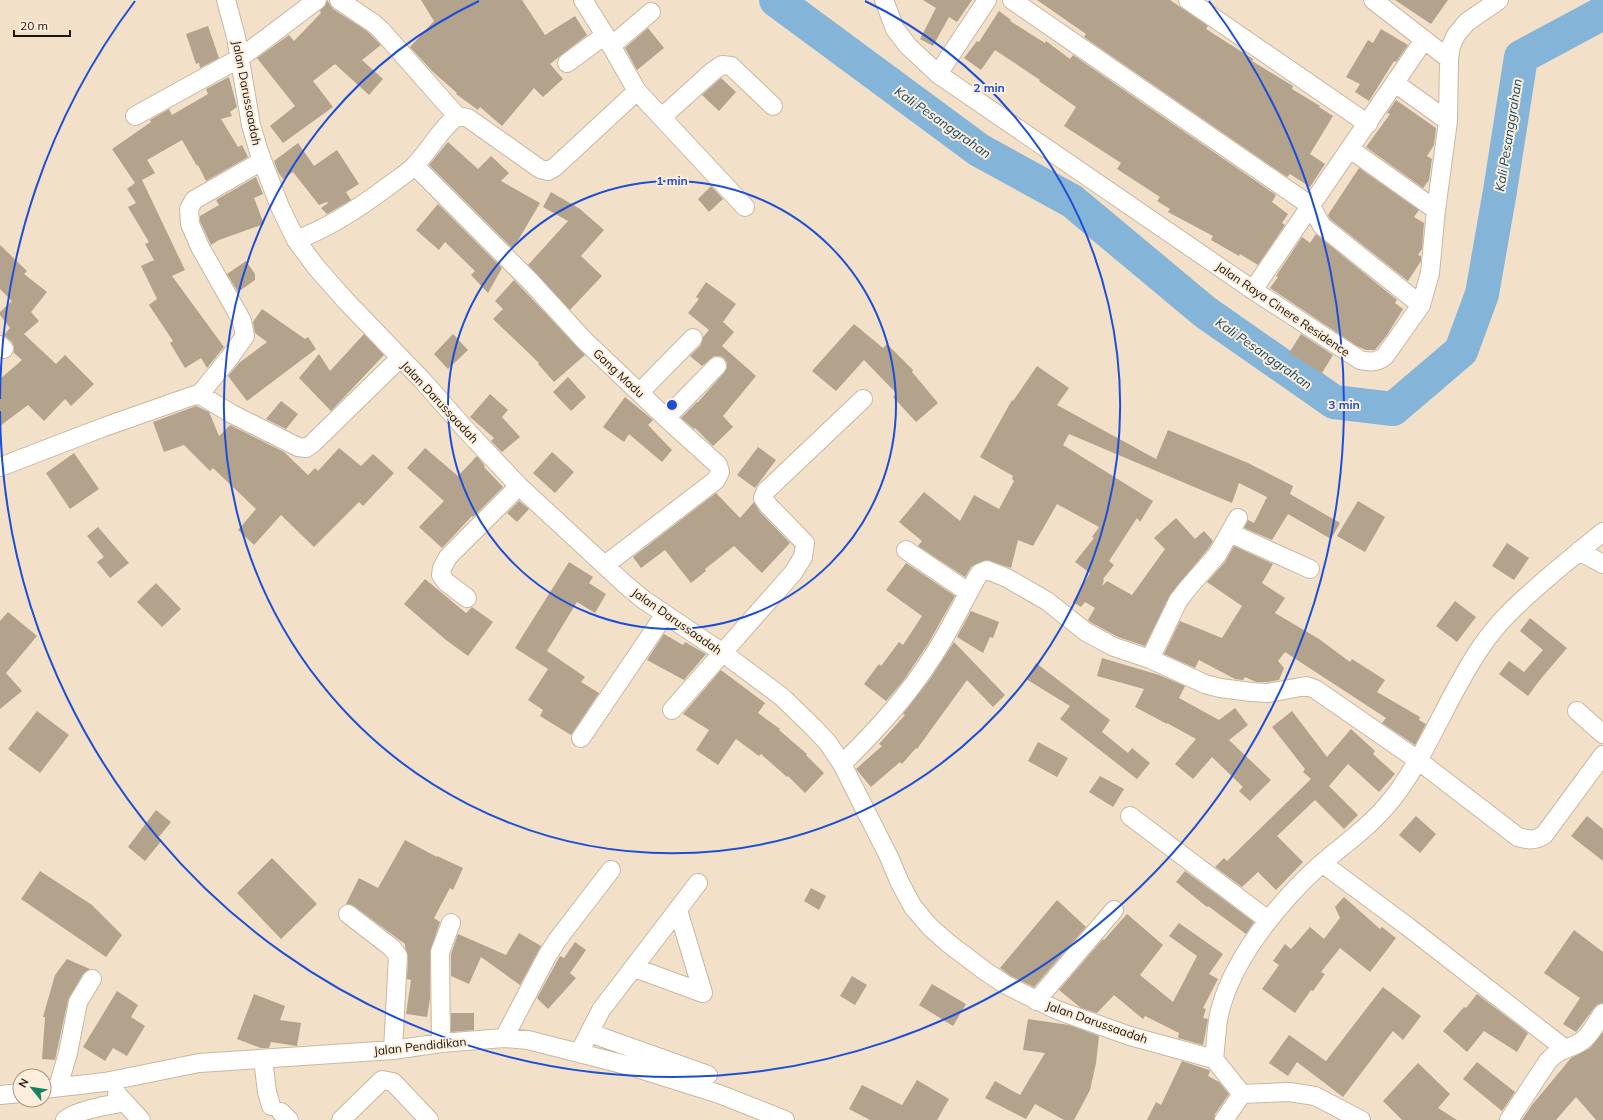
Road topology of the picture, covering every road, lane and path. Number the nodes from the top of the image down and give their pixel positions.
1 (226, 0) edge
2 (317, 0) edge
3 (339, 0) edge
4 (583, 0) edge
5 (884, 0) edge
6 (987, 0) edge
7 (1012, 0) edge
8 (1188, 0) edge
9 (1373, 0) edge
10 (1499, 0) edge
11 (651, 12) dead end
12 (608, 40) junction
13 (1424, 40) junction
14 (240, 58) junction
15 (1449, 59) junction
16 (567, 63) dead end
17 (938, 74) junction
18 (1395, 83) junction
19 (637, 91) junction
20 (773, 106) dead end
21 (135, 116) dead end
22 (457, 116) junction
23 (662, 117) junction
24 (1448, 121) junction
25 (1368, 124) junction
26 (1350, 149) junction
27 (262, 161) junction
28 (415, 166) junction
29 (1311, 206) junction
30 (745, 207) dead end
31 (1436, 210) junction
32 (296, 240) junction
33 (1253, 290) junction
34 (1421, 305) junction
35 (693, 338) dead end
36 (399, 359) junction
37 (717, 366) dead end
38 (640, 392) junction
39 (199, 395) junction
40 (863, 399) dead end
41 (666, 418) junction
42 (0, 467) edge
43 (519, 486) junction
44 (1603, 532) edge
45 (906, 550) dead end
46 (1580, 551) junction
47 (1603, 564) edge
48 (605, 565) junction
49 (1310, 569) dead end
50 (968, 592) junction
51 (467, 598) dead end
52 (665, 614) junction
53 (723, 653) junction
54 (1150, 659) junction
55 (672, 710) dead end
56 (1577, 711) dead end
57 (1603, 734) edge
58 (581, 738) dead end
59 (1603, 755) edge
60 (1419, 761) junction
61 (842, 764) junction
62 (1130, 816) dead end
63 (1322, 864) junction
64 (611, 870) dead end
65 (698, 883) dead end
66 (678, 910) junction
67 (1114, 910) dead end
68 (348, 914) dead end
69 (1268, 920) junction
70 (451, 923) dead end
71 (635, 968) junction
72 (92, 979) dead end
73 (1036, 1001) junction
74 (1603, 1014) edge
75 (590, 1033) junction
76 (504, 1038) junction
77 (441, 1043) junction
78 (1564, 1048) junction
79 (393, 1050) junction
80 (579, 1053) junction
81 (263, 1059) junction
82 (1214, 1059) junction
83 (708, 1075) dead end
84 (105, 1082) junction
85 (52, 1086) edge
86 (52, 1088) edge
87 (12, 1094) edge
88 (1242, 1094) junction
89 (0, 1095) edge
90 (124, 1102) junction
91 (280, 1113) edge
92 (64, 1120) edge
93 (141, 1120) edge
94 (341, 1120) edge
95 (429, 1120) edge
96 (785, 1120) edge
97 (1224, 1120) edge
98 (1361, 1120) edge
99 (1509, 1120) edge

1 - 14 street, Jalan Darussaadah
2 - 14 street
3 - 22 street
4 - 12 street
5 - 17 street, Jalan Raya Cinere Residence
6 - 17 street
7 - 29 street
8 - 25 street
9 - 13 street
10 - 15 street, Jalan Raya Cinere Residence
11 - 12 street
12 - 16 street
12 - 19 street
13 - 15 street
13 - 18 street
14 - 21 street
14 - 27 street, Jalan Darussaadah
15 - 24 street, Jalan Raya Cinere Residence
17 - 33 street, Jalan Raya Cinere Residence
18 - 24 street
18 - 25 street
19 - 22 street
19 - 23 street
20 - 23 street
22 - 28 street
23 - 30 street
24 - 31 street, Jalan Raya Cinere Residence
25 - 26 street
26 - 29 street
26 - 31 street
27 - 32 street, Jalan Darussaadah
27 - 39 street
28 - 32 street
28 - 38 street, Gang Madu
29 - 33 street
29 - 34 street
31 - 34 street, Jalan Raya Cinere Residence
32 - 36 street, Jalan Darussaadah
33 - 34 street, Jalan Raya Cinere Residence
35 - 38 street
36 - 39 street
36 - 43 street, Jalan Darussaadah
37 - 41 street
38 - 41 street, Gang Madu
39 - 42 street
40 - 53 street
41 - 48 street, Gang Madu
43 - 48 street, Jalan Darussaadah
43 - 51 street
44 - 46 street
45 - 50 street
46 - 47 street
46 - 60 street
48 - 52 street, Jalan Darussaadah
49 - 54 street
50 - 54 street
50 - 61 street
52 - 53 street, Jalan Darussaadah
52 - 58 street
53 - 55 street
53 - 61 street, Jalan Darussaadah
54 - 60 street
56 - 57 street
59 - 60 street
60 - 63 street
61 - 73 street, Jalan Darussaadah
62 - 69 street
63 - 69 street
63 - 78 street
64 - 76 street
65 - 66 street
66 - 71 street
66 - 71 street
67 - 73 street
68 - 79 street
69 - 82 street
70 - 77 street
71 - 75 street
72 - 85 street
73 - 82 street, Jalan Darussaadah
74 - 78 street
75 - 80 street
75 - 83 street
76 - 77 street, Jalan Pendidikan
76 - 80 street, Jalan Pendidikan
77 - 79 street, Jalan Pendidikan
78 - 99 street
79 - 81 street, Jalan Pendidikan
80 - 96 street, Jalan Pendidikan
81 - 84 street, Jalan Pendidikan
81 - 91 street
82 - 88 street
84 - 86 street, Jalan Pendidikan
84 - 90 street
87 - 89 street
88 - 97 street
88 - 98 street
90 - 92 street
90 - 93 street
94 - 95 street

